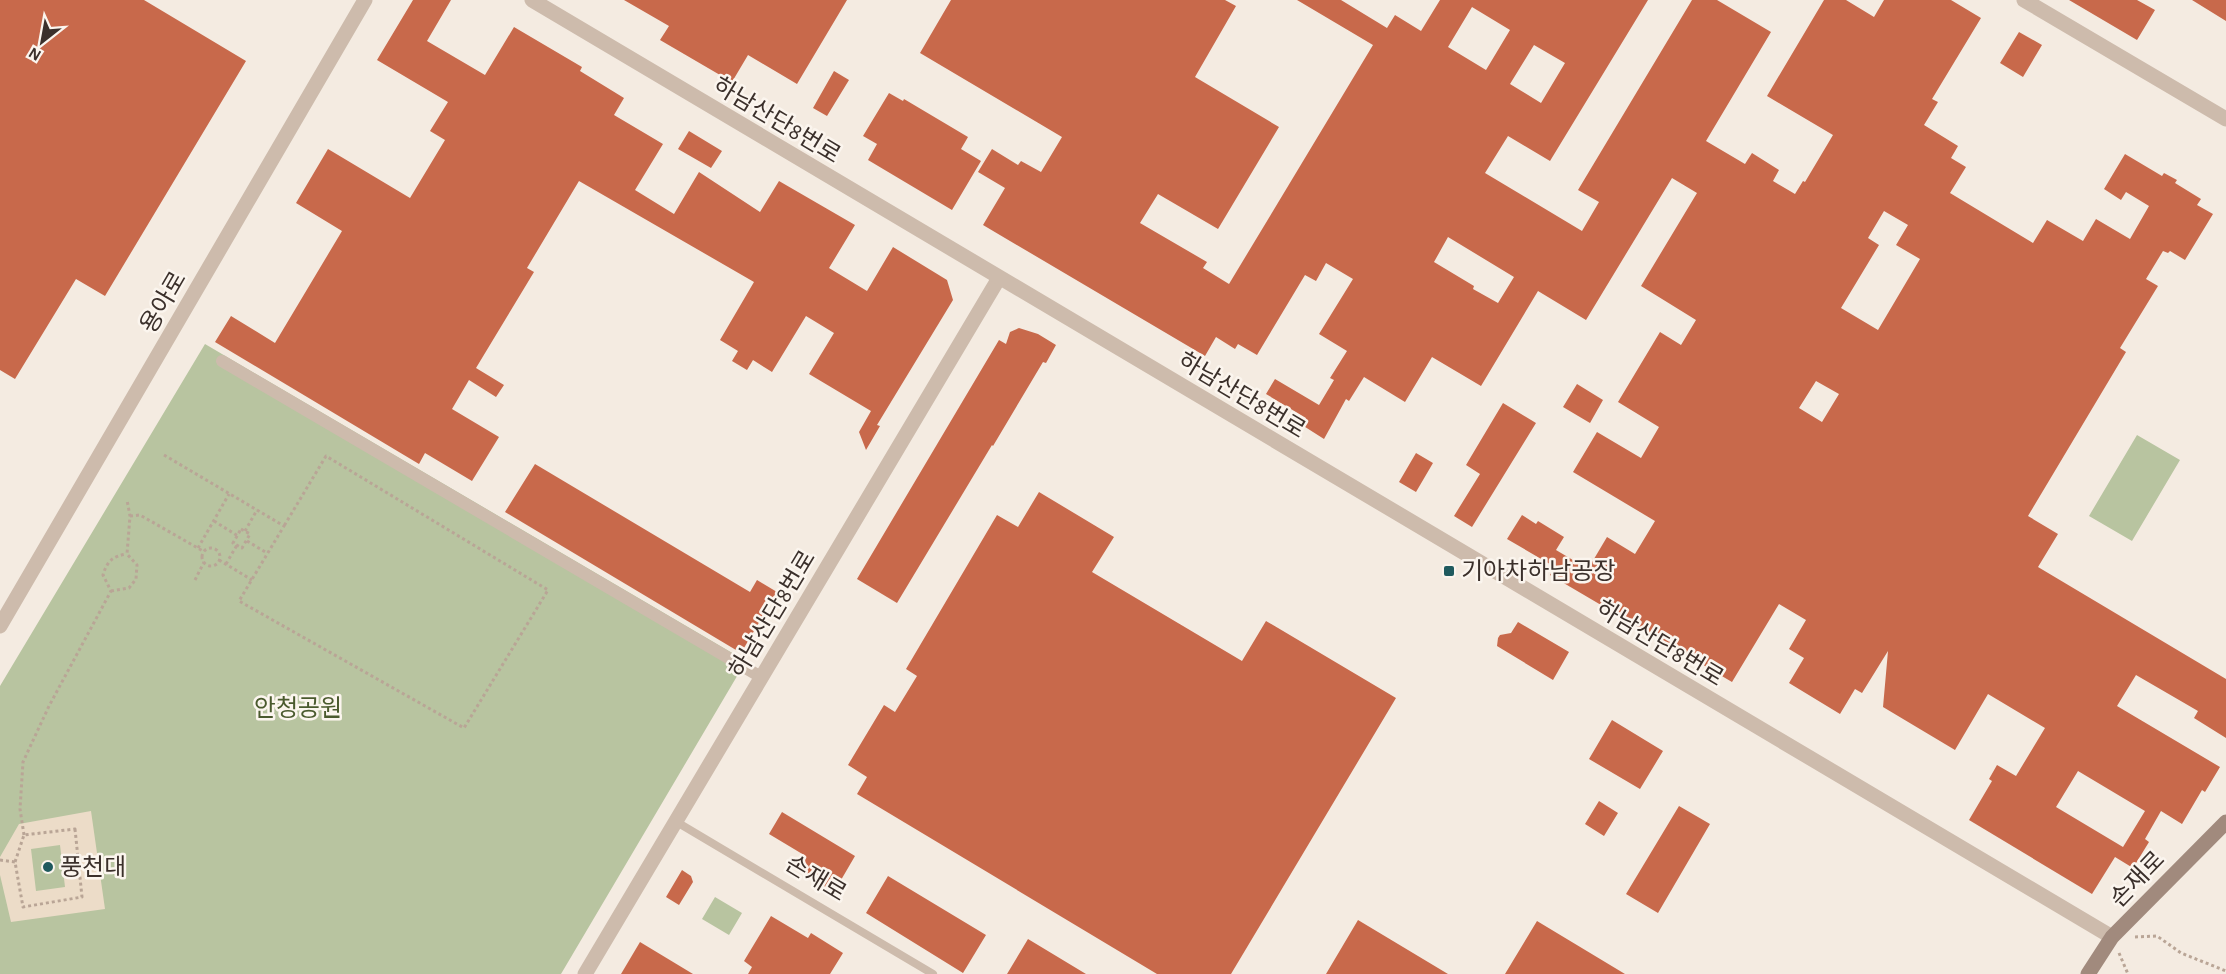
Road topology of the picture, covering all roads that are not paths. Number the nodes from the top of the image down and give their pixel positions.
1 (365, 0) edge
2 (532, 0) edge
3 (2024, 0) edge
4 (2226, 119) edge
5 (999, 278) junction
6 (222, 361) dead end
7 (0, 626) edge
8 (761, 677) junction
9 (675, 821) junction
10 (2226, 822) edge
11 (2112, 938) junction
12 (585, 974) edge
13 (933, 974) edge
14 (2088, 974) edge

1 - 7 street, 용아로
2 - 5 street, 하남산단8번로
3 - 4 street
5 - 8 street, 하남산단8번로
5 - 11 street, 하남산단8번로
6 - 8 street
8 - 9 street, 하남산단8번로
9 - 12 street, 하남산단8번로
9 - 13 lane, 손재로
10 - 11 main road, 손재로
11 - 14 main road, 손재로

